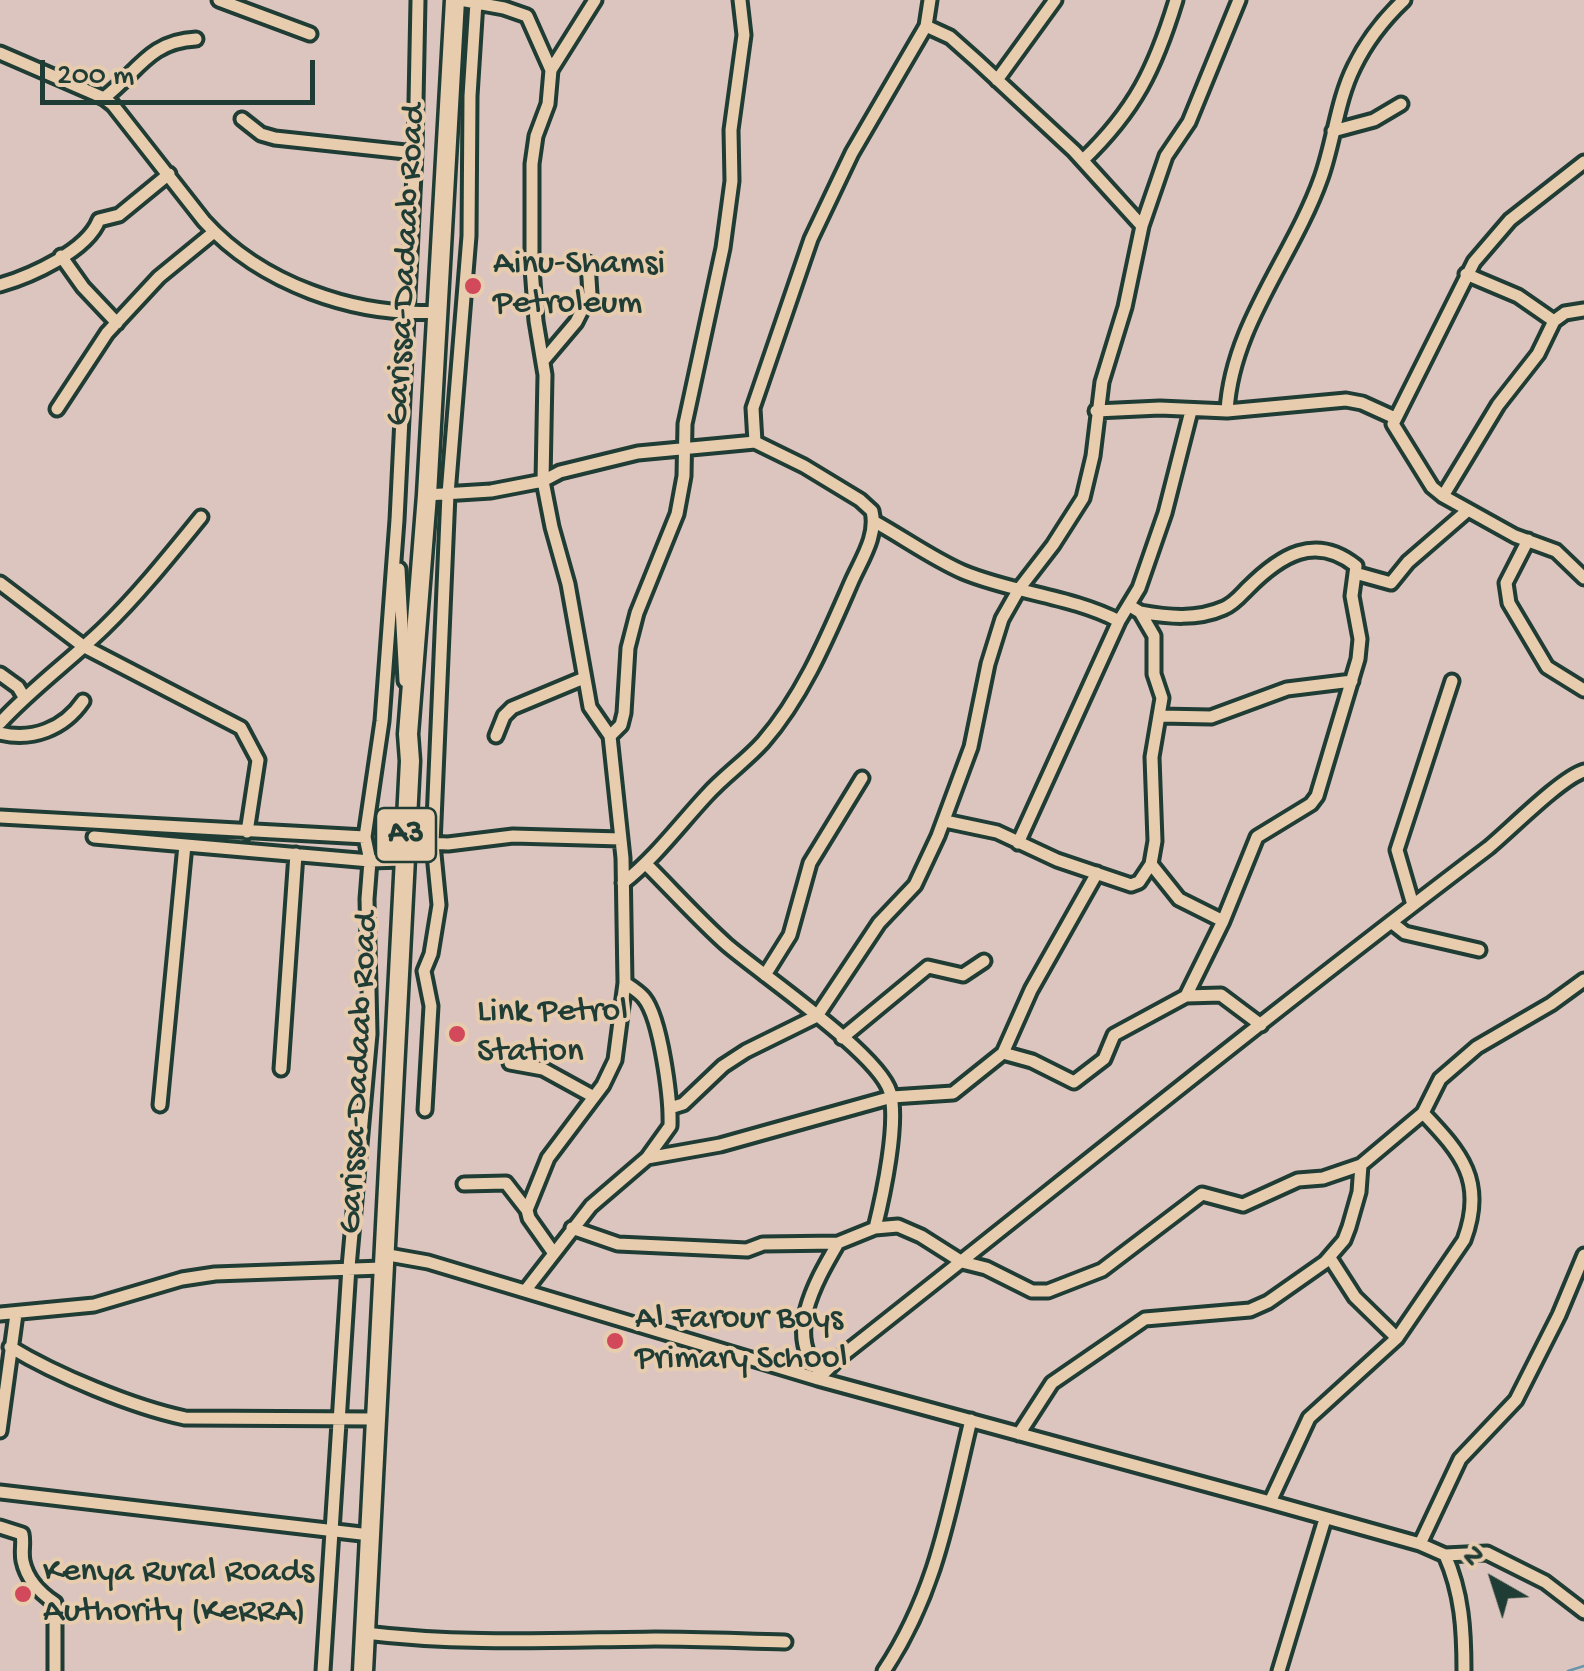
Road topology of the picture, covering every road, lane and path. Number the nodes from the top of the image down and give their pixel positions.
1 (219, 0) edge
2 (418, 0) edge
3 (458, 0) edge
4 (595, 0) edge
5 (740, 0) edge
6 (930, 0) edge
7 (1055, 0) edge
8 (1176, 0) edge
9 (1239, 0) edge
10 (1404, 0) edge
11 (476, 2) edge
12 (926, 26) junction
13 (310, 34) dead end
14 (196, 40) dead end
15 (0, 53) edge
16 (551, 70) junction
17 (996, 80) junction
18 (104, 98) junction
19 (1401, 104) dead end
20 (242, 119) dead end
21 (1334, 131) junction
22 (416, 153) junction
23 (1083, 160) junction
24 (1584, 162) edge
25 (169, 174) junction
26 (444, 205) junction
27 (469, 205) junction
28 (1142, 226) junction
29 (214, 232) junction
30 (61, 256) junction
31 (588, 264) dead end
32 (1466, 274) junction
33 (0, 285) edge
34 (1584, 310) edge
35 (438, 312) junction
36 (407, 314) junction
37 (1554, 321) junction
38 (117, 324) junction
39 (542, 361) junction
40 (57, 409) dead end
41 (1096, 411) junction
42 (1191, 411) junction
43 (1227, 412) junction
44 (1395, 418) junction
45 (755, 442) junction
46 (685, 448) junction
47 (544, 481) junction
48 (448, 494) junction
49 (427, 495) junction
50 (1443, 496) junction
51 (1467, 511) junction
52 (201, 517) dead end
53 (397, 520) junction
54 (875, 522) junction
55 (1528, 540) junction
56 (1355, 573) junction
57 (1584, 578) edge
58 (0, 582) edge
59 (1019, 588) junction
60 (1135, 609) junction
61 (1119, 621) junction
62 (84, 646) junction
63 (0, 674) edge
64 (584, 678) junction
65 (1352, 681) junction
66 (1452, 681) dead end
67 (1584, 690) edge
68 (24, 698) junction
69 (83, 702) dead end
70 (1160, 716) junction
71 (0, 722) edge
72 (0, 733) edge
73 (408, 734) junction
74 (496, 736) dead end
75 (610, 736) junction
76 (1584, 771) edge
77 (862, 778) dead end
78 (0, 817) edge
79 (944, 820) junction
80 (247, 832) junction
81 (94, 837) dead end
82 (366, 837) junction
83 (621, 839) junction
84 (1018, 843) junction
85 (434, 844) junction
86 (185, 845) junction
87 (405, 851) junction
88 (296, 854) junction
89 (370, 861) junction
90 (646, 864) junction
91 (1150, 864) junction
92 (1097, 873) junction
93 (623, 882) junction
94 (1413, 904) junction
95 (1223, 921) junction
96 (1391, 922) junction
97 (1479, 950) dead end
98 (984, 961) dead end
99 (765, 975) junction
100 (1584, 980) edge
101 (625, 982) junction
102 (1186, 996) junction
103 (817, 1016) junction
104 (1261, 1024) junction
105 (842, 1038) junction
106 (1003, 1052) junction
107 (510, 1062) dead end
108 (281, 1070) dead end
109 (892, 1097) junction
110 (594, 1098) junction
111 (160, 1105) dead end
112 (670, 1108) junction
113 (425, 1110) dead end
114 (1423, 1112) junction
115 (647, 1158) junction
116 (1361, 1165) junction
117 (464, 1184) dead end
118 (527, 1210) junction
119 (572, 1228) junction
120 (875, 1228) junction
121 (838, 1243) junction
122 (553, 1252) junction
123 (1584, 1254) edge
124 (1330, 1258) junction
125 (383, 1261) junction
126 (962, 1262) junction
127 (349, 1267) junction
128 (525, 1292) junction
129 (0, 1314) edge
130 (16, 1314) junction
131 (1397, 1338) junction
132 (10, 1346) junction
133 (820, 1376) junction
134 (376, 1419) junction
135 (341, 1420) junction
136 (972, 1420) junction
137 (0, 1431) edge
138 (1019, 1434) junction
139 (0, 1492) edge
140 (1270, 1502) junction
141 (1325, 1519) junction
142 (0, 1527) edge
143 (332, 1532) junction
144 (370, 1535) junction
145 (1420, 1544) junction
146 (1446, 1555) junction
147 (1584, 1612) edge
148 (364, 1634) junction
149 (785, 1642) dead end
150 (55, 1671) edge
151 (322, 1671) edge
152 (363, 1671) edge
153 (884, 1671) edge
154 (1278, 1671) edge
155 (1464, 1671) edge

1 - 13 street
2 - 22 street
3 - 11 street
3 - 26 highway, Garissa-Dadaab Road / A3
4 - 16 street
5 - 46 street
6 - 12 street
7 - 17 street
8 - 23 street
9 - 28 street
10 - 21 street
11 - 16 street
11 - 27 street
12 - 17 street
12 - 45 street
14 - 18 street
15 - 18 street
16 - 39 street
17 - 23 street
18 - 25 street
19 - 21 street
20 - 22 street
21 - 43 street
22 - 36 street
23 - 28 street
24 - 32 street
25 - 29 street
25 - 30 street
26 - 27 street
26 - 35 highway, Garissa-Dadaab Road / A3
27 - 48 street
28 - 41 street
29 - 36 street
29 - 38 street
30 - 33 street
30 - 38 street
31 - 39 street
32 - 37 street
32 - 44 street
34 - 37 street
35 - 36 street
35 - 49 highway, Garissa-Dadaab Road / A3
36 - 53 street
37 - 50 street
38 - 40 street
39 - 47 street
41 - 42 street
41 - 59 street
42 - 43 street
42 - 60 street
43 - 44 street
44 - 50 street
45 - 46 street
45 - 54 street
46 - 47 street
46 - 75 street
47 - 48 street
47 - 64 street
48 - 49 street
48 - 85 street
49 - 73 highway, Garissa-Dadaab Road / A3
50 - 51 street
51 - 55 street
51 - 56 street
52 - 62 street
53 - 73 street
53 - 82 street
54 - 59 street
54 - 90 street
55 - 57 street
55 - 67 street
56 - 60 street
56 - 65 street
58 - 62 street
59 - 61 street
59 - 79 street
60 - 61 street
60 - 70 street
61 - 84 street
62 - 68 street
62 - 80 street
63 - 68 street
64 - 74 street
64 - 75 street
65 - 70 street
65 - 95 street
66 - 94 street
68 - 71 street
69 - 72 street
70 - 91 street
73 - 87 highway, Garissa-Dadaab Road / A3
75 - 83 street
76 - 94 street
77 - 99 street
78 - 80 street
79 - 84 street
79 - 103 street
80 - 82 street
81 - 86 street
82 - 89 street
83 - 85 street
83 - 93 street
84 - 92 street
85 - 87 street
85 - 113 street
86 - 88 street
86 - 111 street
87 - 89 street
87 - 125 highway, Garissa-Dadaab Road / A3
88 - 89 street
88 - 108 street
89 - 127 street
90 - 93 street
90 - 99 street
91 - 92 street
91 - 95 street
92 - 106 street
93 - 101 street
94 - 96 street
95 - 102 street
96 - 97 street
96 - 104 street
98 - 105 street
99 - 103 street
100 - 114 street
101 - 110 street
101 - 112 street
102 - 104 street
102 - 106 street
103 - 105 street
103 - 112 street
104 - 126 street
105 - 109 street
106 - 109 street
107 - 110 street
109 - 115 street
109 - 120 street
110 - 118 street
112 - 115 street
114 - 116 street
114 - 131 street
115 - 119 street
116 - 124 street
116 - 126 street
117 - 118 street
118 - 122 street
119 - 121 street
119 - 122 street
120 - 121 street
120 - 126 street
121 - 133 street
122 - 128 street
123 - 145 street
124 - 131 street
124 - 138 street
125 - 127 street
125 - 128 street
125 - 134 highway, Garissa-Dadaab Road / A3
126 - 133 street
127 - 130 street
127 - 135 street
128 - 133 street
129 - 130 street
130 - 132 street
131 - 140 street
132 - 135 street
132 - 137 street
133 - 136 street
134 - 135 street
134 - 144 highway, Garissa-Dadaab Road / A3
135 - 143 street
136 - 138 street
136 - 153 street
138 - 140 street
139 - 143 street
140 - 141 street
141 - 145 street
141 - 154 street
142 - 150 street
143 - 144 street
143 - 151 street
144 - 148 highway, Garissa-Dadaab Road / A3
145 - 146 street
146 - 147 street
146 - 155 street
148 - 149 street
148 - 152 highway, Garissa-Dadaab Road / A3

